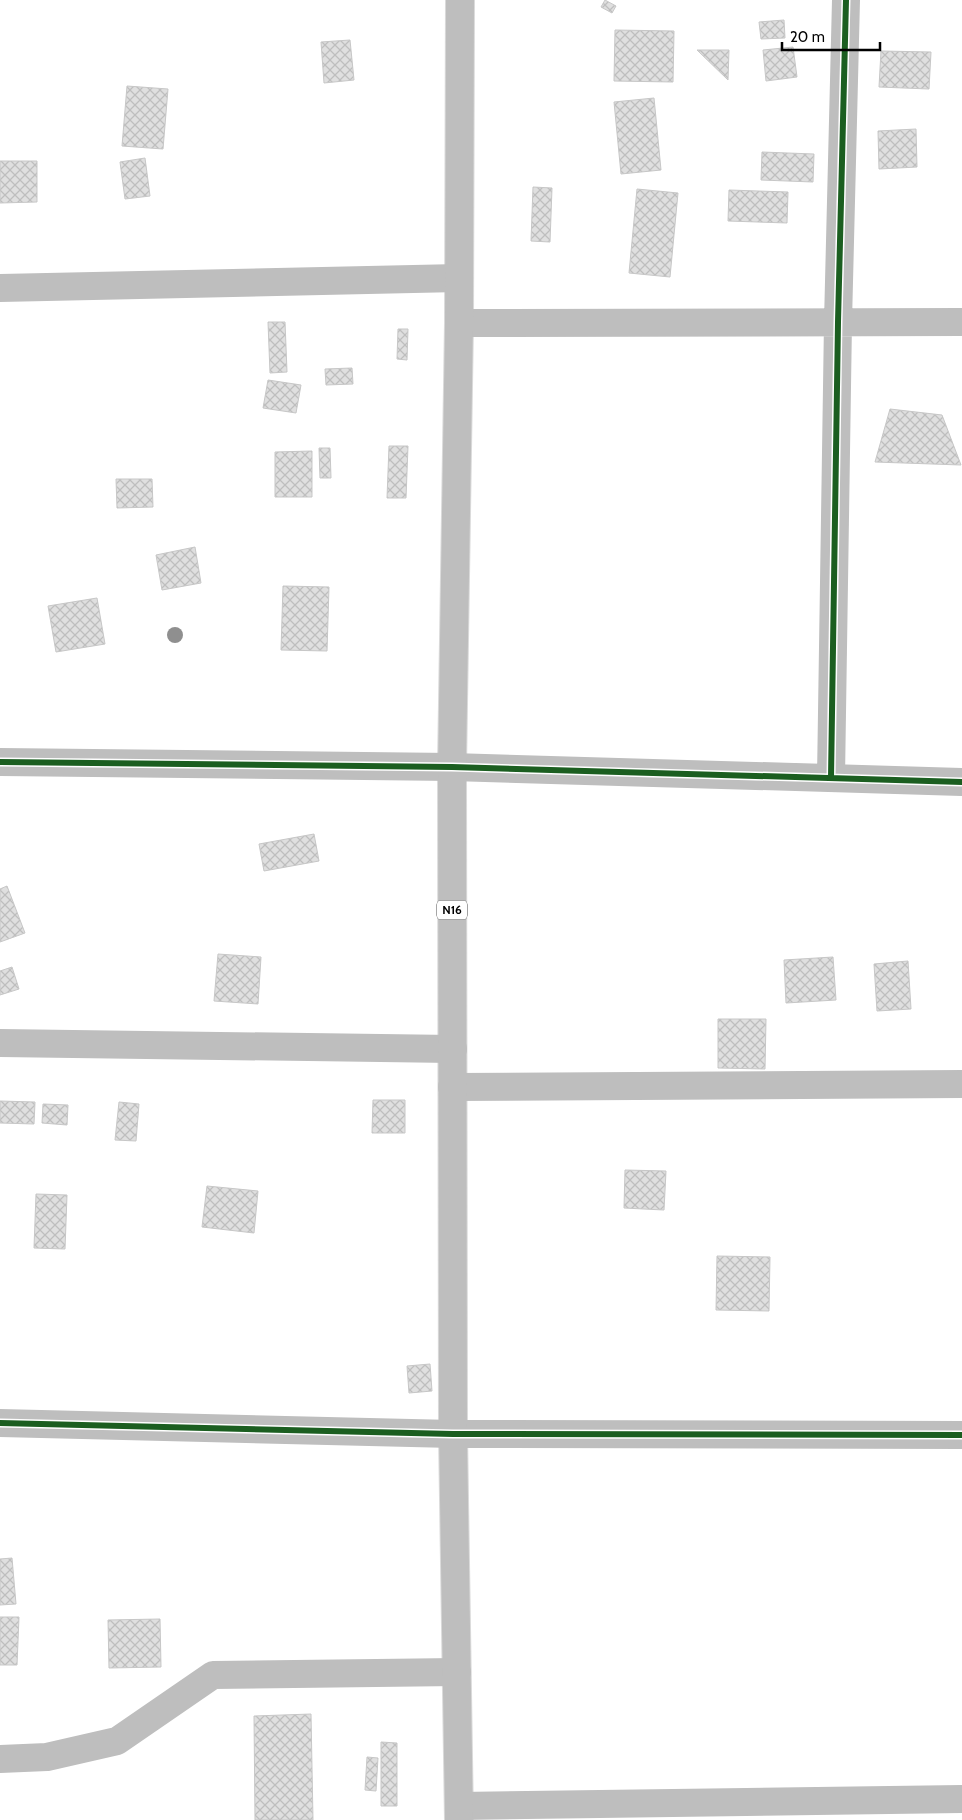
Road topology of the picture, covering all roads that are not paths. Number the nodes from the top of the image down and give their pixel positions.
1 (460, 0) edge
2 (846, 0) edge
3 (459, 278) junction
4 (0, 288) edge
5 (838, 322) junction
6 (962, 322) edge
7 (459, 323) junction
8 (0, 762) edge
9 (452, 767) junction
10 (831, 778) junction
11 (962, 782) edge
12 (0, 1043) edge
13 (453, 1049) junction
14 (962, 1084) edge
15 (452, 1087) junction
16 (0, 1423) edge
17 (454, 1434) junction
18 (962, 1435) edge
19 (457, 1672) junction
20 (0, 1758) edge
21 (962, 1799) edge
22 (459, 1813) edge

1 - 3 street, N16
2 - 5 street
3 - 4 street
3 - 7 street, N16
5 - 6 street
5 - 7 street
5 - 10 street
7 - 9 street, N16
8 - 9 street
9 - 10 street
9 - 13 street, N16
10 - 11 street
12 - 13 street
13 - 15 street, N16
14 - 15 street
15 - 17 street, N16
16 - 17 street
17 - 18 street
17 - 19 street, N16
19 - 20 street
19 - 22 street, N16
21 - 22 street

